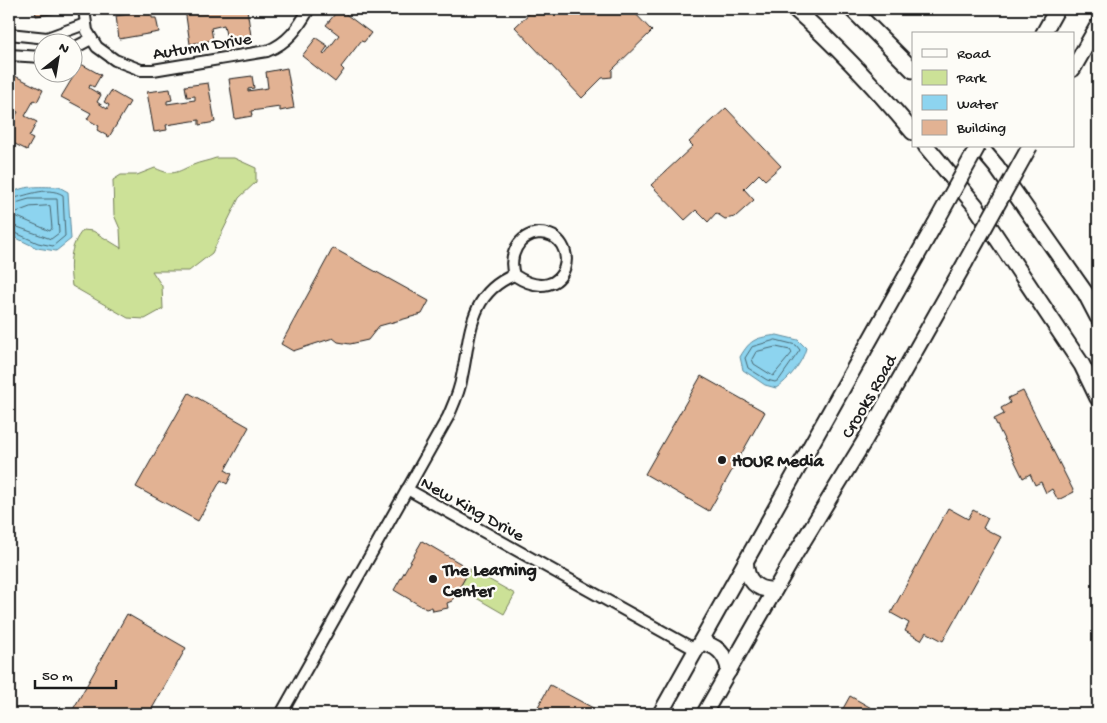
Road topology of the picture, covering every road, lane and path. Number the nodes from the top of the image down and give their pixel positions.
1 (84, 9) edge
2 (309, 9) edge
3 (795, 9) edge
4 (852, 9) edge
5 (1057, 9) edge
6 (1098, 25) edge
7 (88, 31) junction
8 (1044, 32) edge
9 (9, 34) edge
10 (82, 38) edge
11 (9, 54) edge
12 (32, 56) edge
13 (1074, 67) edge
14 (912, 69) edge
15 (912, 131) edge
16 (928, 148) edge
17 (978, 148) edge
18 (981, 148) edge
19 (1029, 148) edge
20 (514, 275) junction
21 (1098, 317) edge
22 (1098, 398) edge
23 (407, 489) junction
24 (746, 562) junction
25 (775, 589) junction
26 (698, 646) junction
27 (729, 671) junction
28 (281, 714) edge
29 (660, 714) edge
30 (704, 714) edge

1 - 7 street
2 - 7 street, Autumn Drive
3 - 15 highway
4 - 14 highway
5 - 8 main road
6 - 13 main road
7 - 9 street
7 - 10 street
11 - 12 street
16 - 22 highway
17 - 24 main road, Crooks Road, bridge
18 - 21 highway
19 - 25 main road, Crooks Road, bridge
20 - 20 street
20 - 23 street
23 - 26 street, New King Drive
23 - 28 street, New King Drive
24 - 25 main road
24 - 26 main road, Crooks Road
25 - 27 main road, Crooks Road
26 - 27 main road
26 - 29 main road, Crooks Road
27 - 30 main road, Crooks Road

